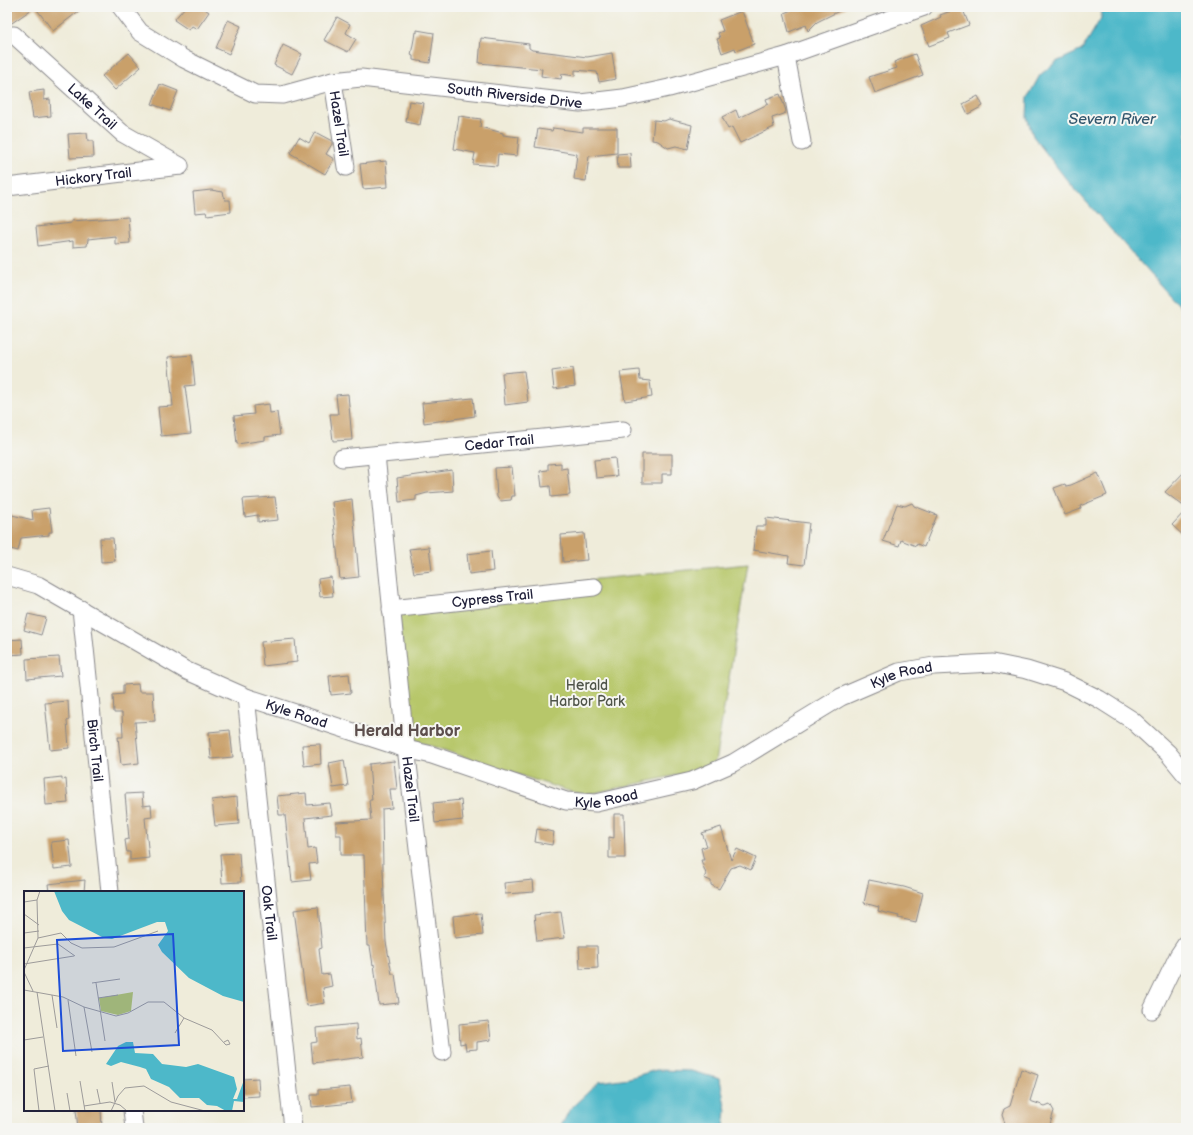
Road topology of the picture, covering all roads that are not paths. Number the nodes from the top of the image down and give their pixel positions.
1 (121, 7) edge
2 (924, 7) edge
3 (10, 35) edge
4 (786, 56) junction
5 (333, 80) junction
6 (802, 142) dead end
7 (180, 166) joint
8 (346, 167) dead end
9 (7, 187) edge
10 (623, 430) dead end
11 (376, 455) junction
12 (342, 458) dead end
13 (7, 576) edge
14 (594, 587) dead end
15 (82, 609) junction
16 (391, 609) junction
17 (246, 696) junction
18 (406, 749) junction
19 (1186, 775) edge
20 (110, 891) edge
21 (1186, 944) edge
22 (1152, 1010) dead end
23 (442, 1052) dead end
24 (132, 1111) edge
25 (134, 1128) edge
26 (292, 1128) edge

1 - 5 street, South Riverside Drive
2 - 4 street, South Riverside Drive
3 - 7 street, Lake Trail
4 - 5 street, South Riverside Drive
4 - 6 street
5 - 8 street, Hazel Trail
7 - 9 street, Hickory Trail
10 - 11 street, Cedar Trail
11 - 12 street, Cedar Trail
11 - 16 street, Hazel Trail
13 - 15 street, Kyle Road
14 - 16 street, Cypress Trail
15 - 17 street, Kyle Road
15 - 20 street, Birch Trail
16 - 18 street, Hazel Trail
17 - 18 street, Kyle Road
17 - 26 street, Oak Trail
18 - 19 street, Kyle Road
18 - 23 street, Hazel Trail
21 - 22 street
24 - 25 street

